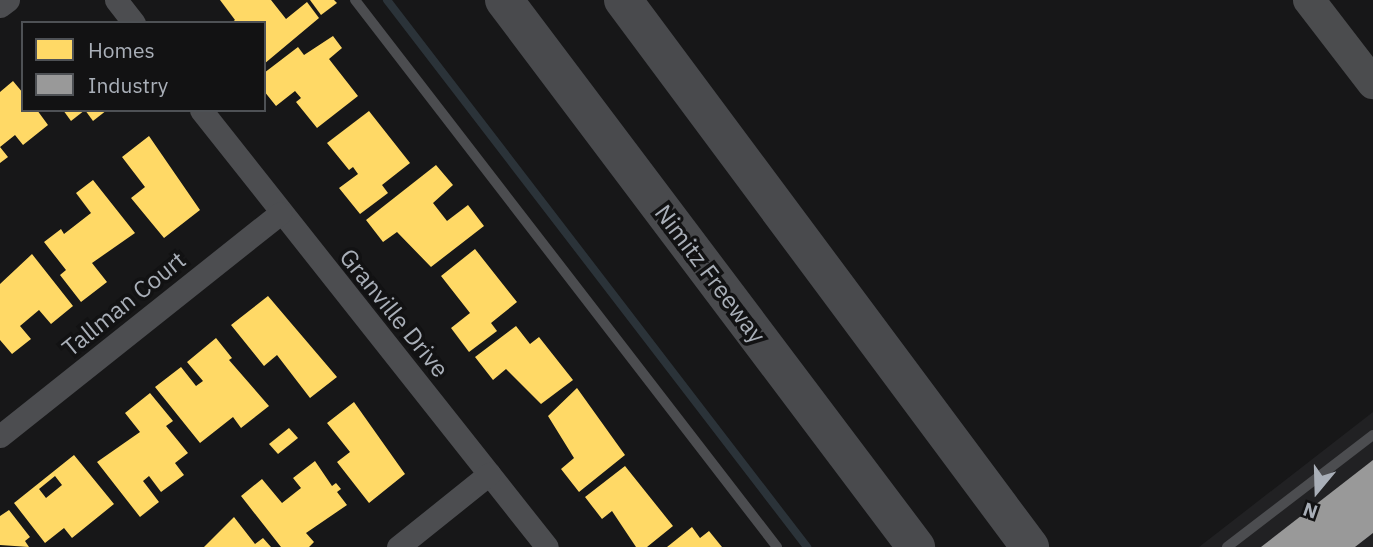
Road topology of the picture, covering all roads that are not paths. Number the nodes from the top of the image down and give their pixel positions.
1 (8, 0) edge
2 (116, 0) edge
3 (355, 0) edge
4 (504, 0) edge
5 (623, 0) edge
6 (1309, 0) edge
7 (0, 6) edge
8 (132, 21) edge
9 (1373, 83) edge
10 (203, 112) edge
11 (280, 213) junction
12 (1373, 435) edge
13 (0, 436) edge
14 (489, 474) junction
15 (398, 547) edge
16 (547, 547) edge
17 (778, 547) edge
18 (916, 547) edge
19 (1030, 547) edge
20 (1227, 547) edge

1 - 7 street
2 - 8 street
3 - 17 lane
4 - 18 highway, Nimitz Freeway
5 - 19 highway
6 - 9 main road
10 - 11 street, Granville Drive
11 - 13 street, Tallman Court
11 - 14 street, Granville Drive
12 - 20 lane
14 - 15 street
14 - 16 street, Granville Drive

